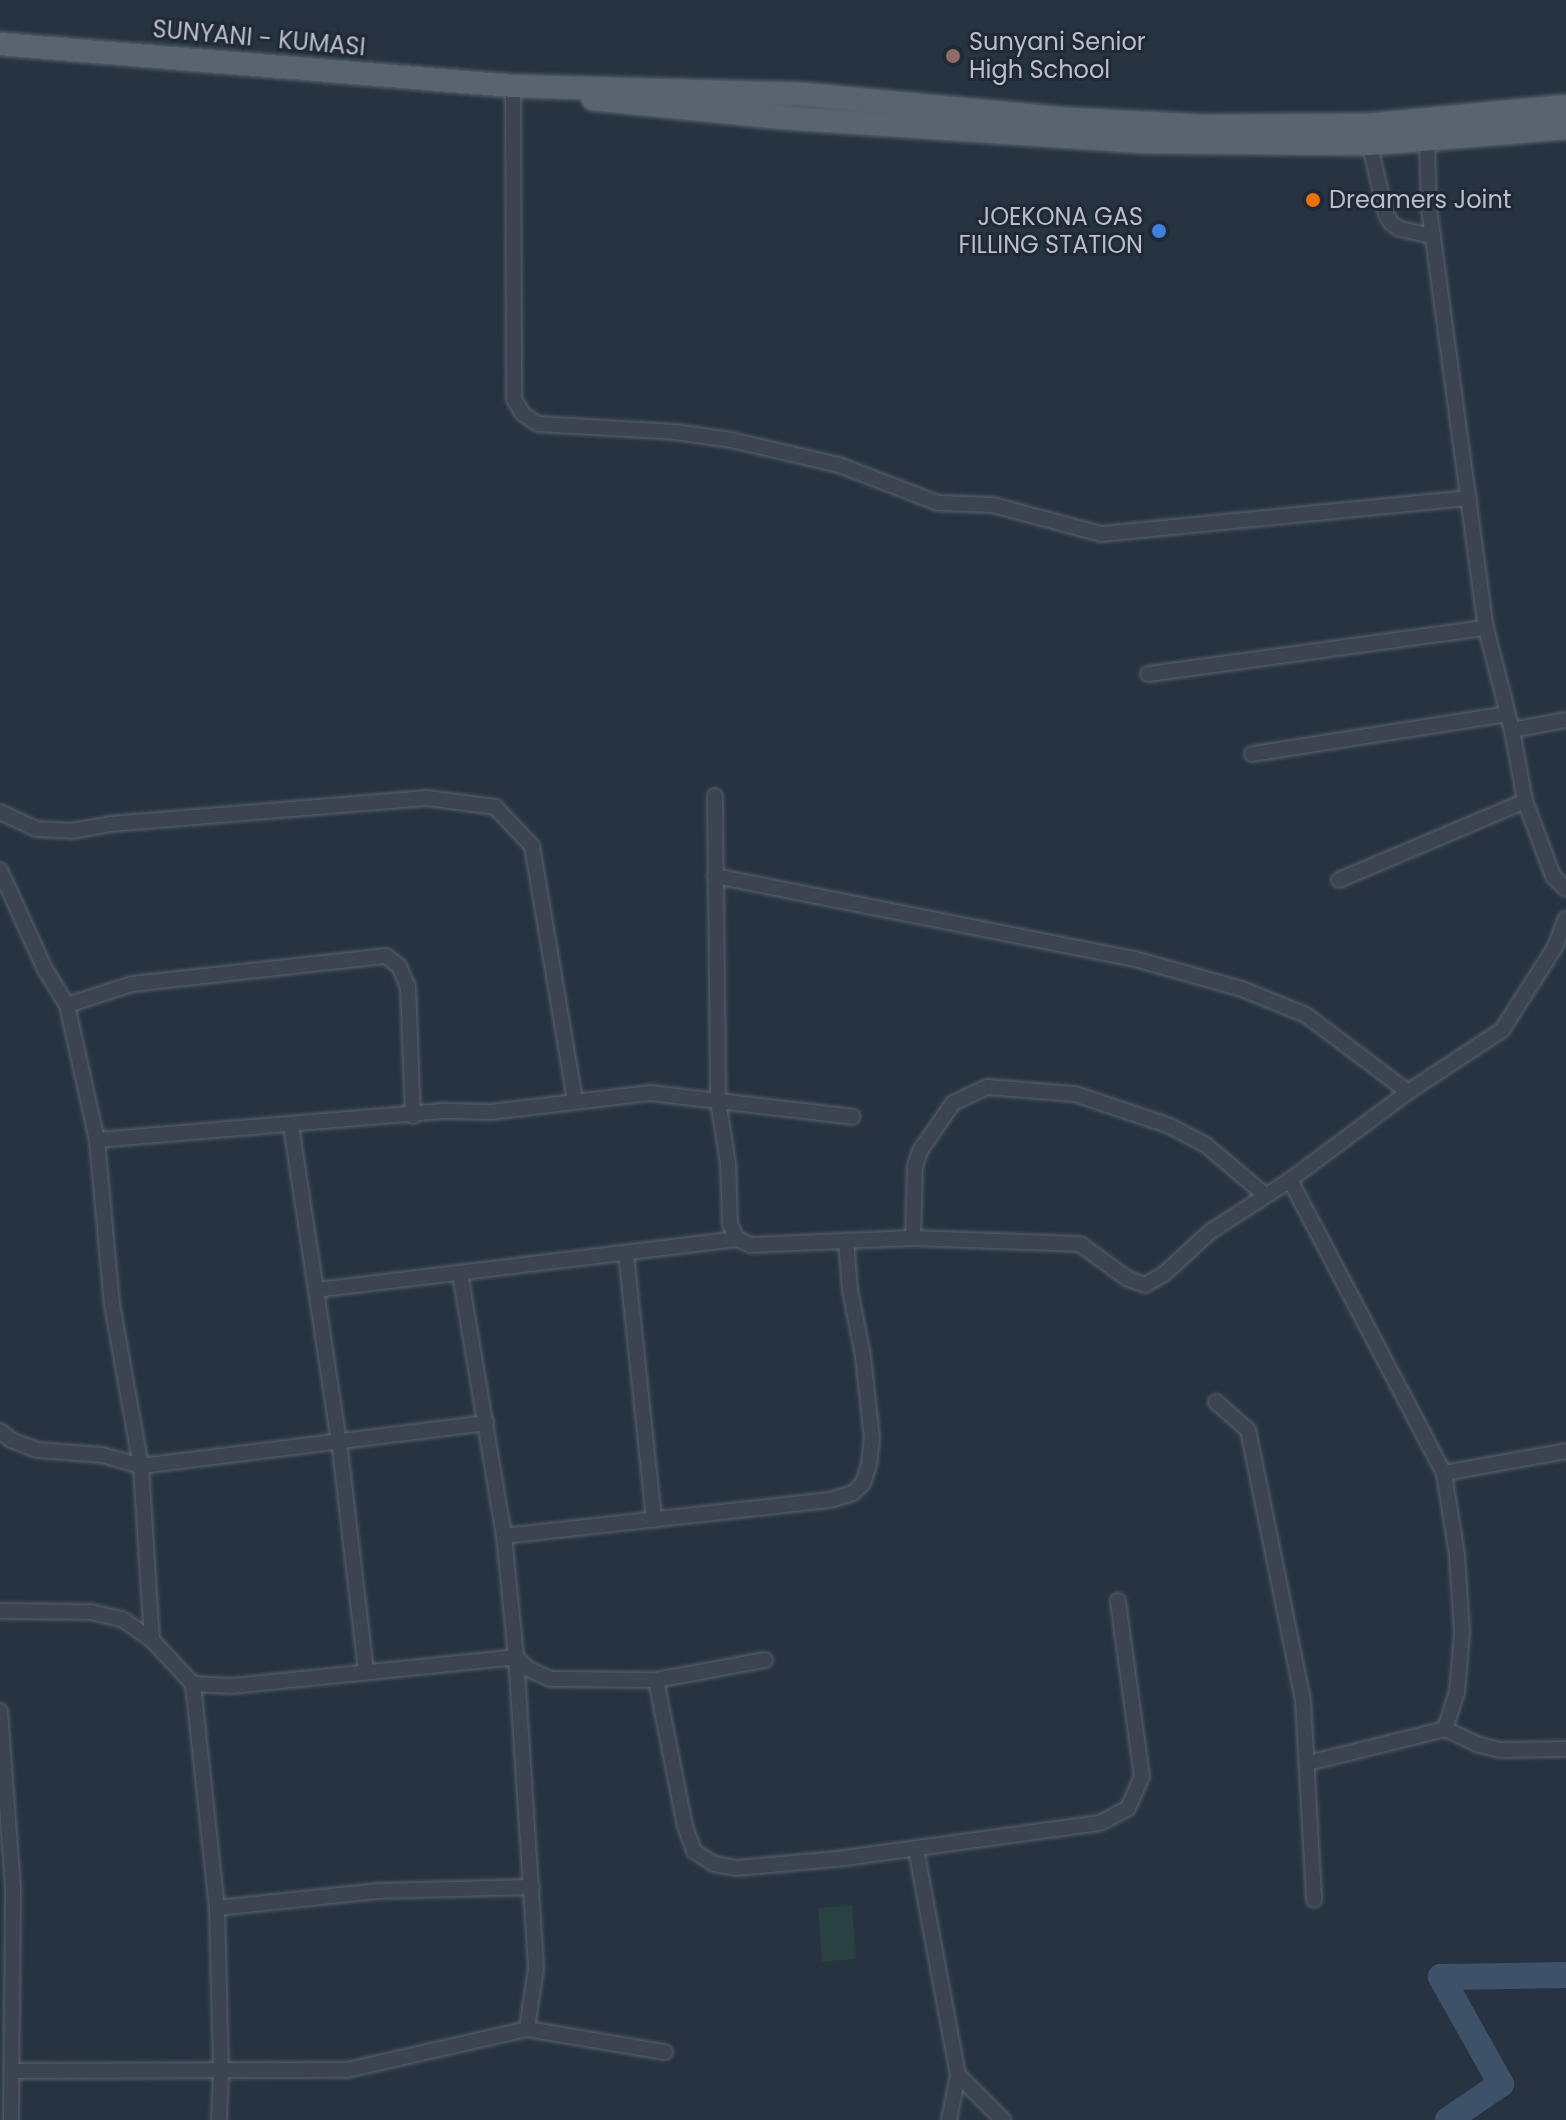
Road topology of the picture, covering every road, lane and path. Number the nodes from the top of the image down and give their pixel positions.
1 (0, 44) edge
2 (513, 86) junction
3 (1566, 106) edge
4 (1566, 128) edge
5 (1367, 135) junction
6 (1427, 141) junction
7 (1433, 236) junction
8 (1469, 498) junction
9 (1486, 628) junction
10 (1148, 674) dead end
11 (1507, 714) junction
12 (1566, 720) edge
13 (1512, 730) junction
14 (1252, 754) dead end
15 (715, 796) dead end
16 (1525, 801) junction
17 (0, 812) edge
18 (0, 870) edge
19 (715, 876) junction
20 (1339, 880) dead end
21 (1566, 889) edge
22 (1566, 919) edge
23 (67, 1005) junction
24 (1408, 1092) junction
25 (575, 1100) junction
26 (718, 1101) junction
27 (413, 1116) junction
28 (853, 1117) dead end
29 (291, 1125) junction
30 (97, 1140) junction
31 (1290, 1180) junction
32 (1265, 1195) junction
33 (913, 1238) junction
34 (737, 1239) junction
35 (846, 1240) junction
36 (626, 1253) junction
37 (460, 1273) junction
38 (316, 1290) junction
39 (1216, 1402) dead end
40 (486, 1423) junction
41 (0, 1431) edge
42 (339, 1441) junction
43 (1566, 1451) edge
44 (141, 1466) junction
45 (1444, 1473) junction
46 (654, 1520) junction
47 (504, 1536) junction
48 (1118, 1601) dead end
49 (0, 1611) edge
50 (152, 1640) junction
51 (516, 1657) junction
52 (765, 1660) dead end
53 (366, 1672) junction
54 (656, 1680) junction
55 (193, 1684) junction
56 (0, 1711) edge
57 (1445, 1729) junction
58 (1566, 1749) edge
59 (1308, 1763) junction
60 (916, 1849) junction
61 (532, 1887) junction
62 (1314, 1900) dead end
63 (217, 1908) junction
64 (527, 2029) junction
65 (665, 2052) dead end
66 (12, 2071) junction
67 (221, 2072) junction
68 (958, 2075) junction
69 (11, 2120) edge
70 (219, 2120) edge
71 (949, 2120) edge
72 (1003, 2120) edge

1 - 2 main road, SUNYANI - KUMASI
2 - 5 main road, SUNYANI - KUMASI
2 - 8 street
3 - 5 main road
4 - 6 main road
5 - 6 main road
5 - 7 street
6 - 7 street
7 - 8 street
8 - 9 street
9 - 10 street
9 - 11 street
11 - 13 street
11 - 14 street
12 - 13 street
13 - 16 street
15 - 19 street
16 - 20 street
16 - 21 street
17 - 25 street
18 - 23 street
19 - 24 street
19 - 26 street
22 - 24 street
23 - 27 street
23 - 30 street
24 - 31 street
25 - 26 street
25 - 27 street
26 - 28 street
26 - 34 street
27 - 29 street
29 - 30 street
29 - 38 street
30 - 44 street
31 - 32 street
31 - 45 street
32 - 33 street
32 - 33 street
33 - 35 street
34 - 35 street
34 - 36 street
35 - 46 street
36 - 37 street
36 - 46 street
37 - 38 street
37 - 40 street
38 - 42 street
39 - 59 street
40 - 42 street
40 - 47 street
41 - 44 street
42 - 44 street
42 - 53 street
43 - 45 street
44 - 50 street
45 - 57 street
46 - 47 street
47 - 51 street
48 - 60 street
49 - 50 street
50 - 55 street
51 - 53 street
51 - 54 street
51 - 61 street
52 - 54 street
53 - 55 street
54 - 60 street
55 - 63 street
56 - 66 street
57 - 58 street
57 - 59 street
59 - 62 street
60 - 68 street
61 - 63 street
61 - 64 street
63 - 67 street
64 - 65 street
64 - 67 street
66 - 67 street
66 - 69 street
67 - 70 street
68 - 71 street
68 - 72 street

